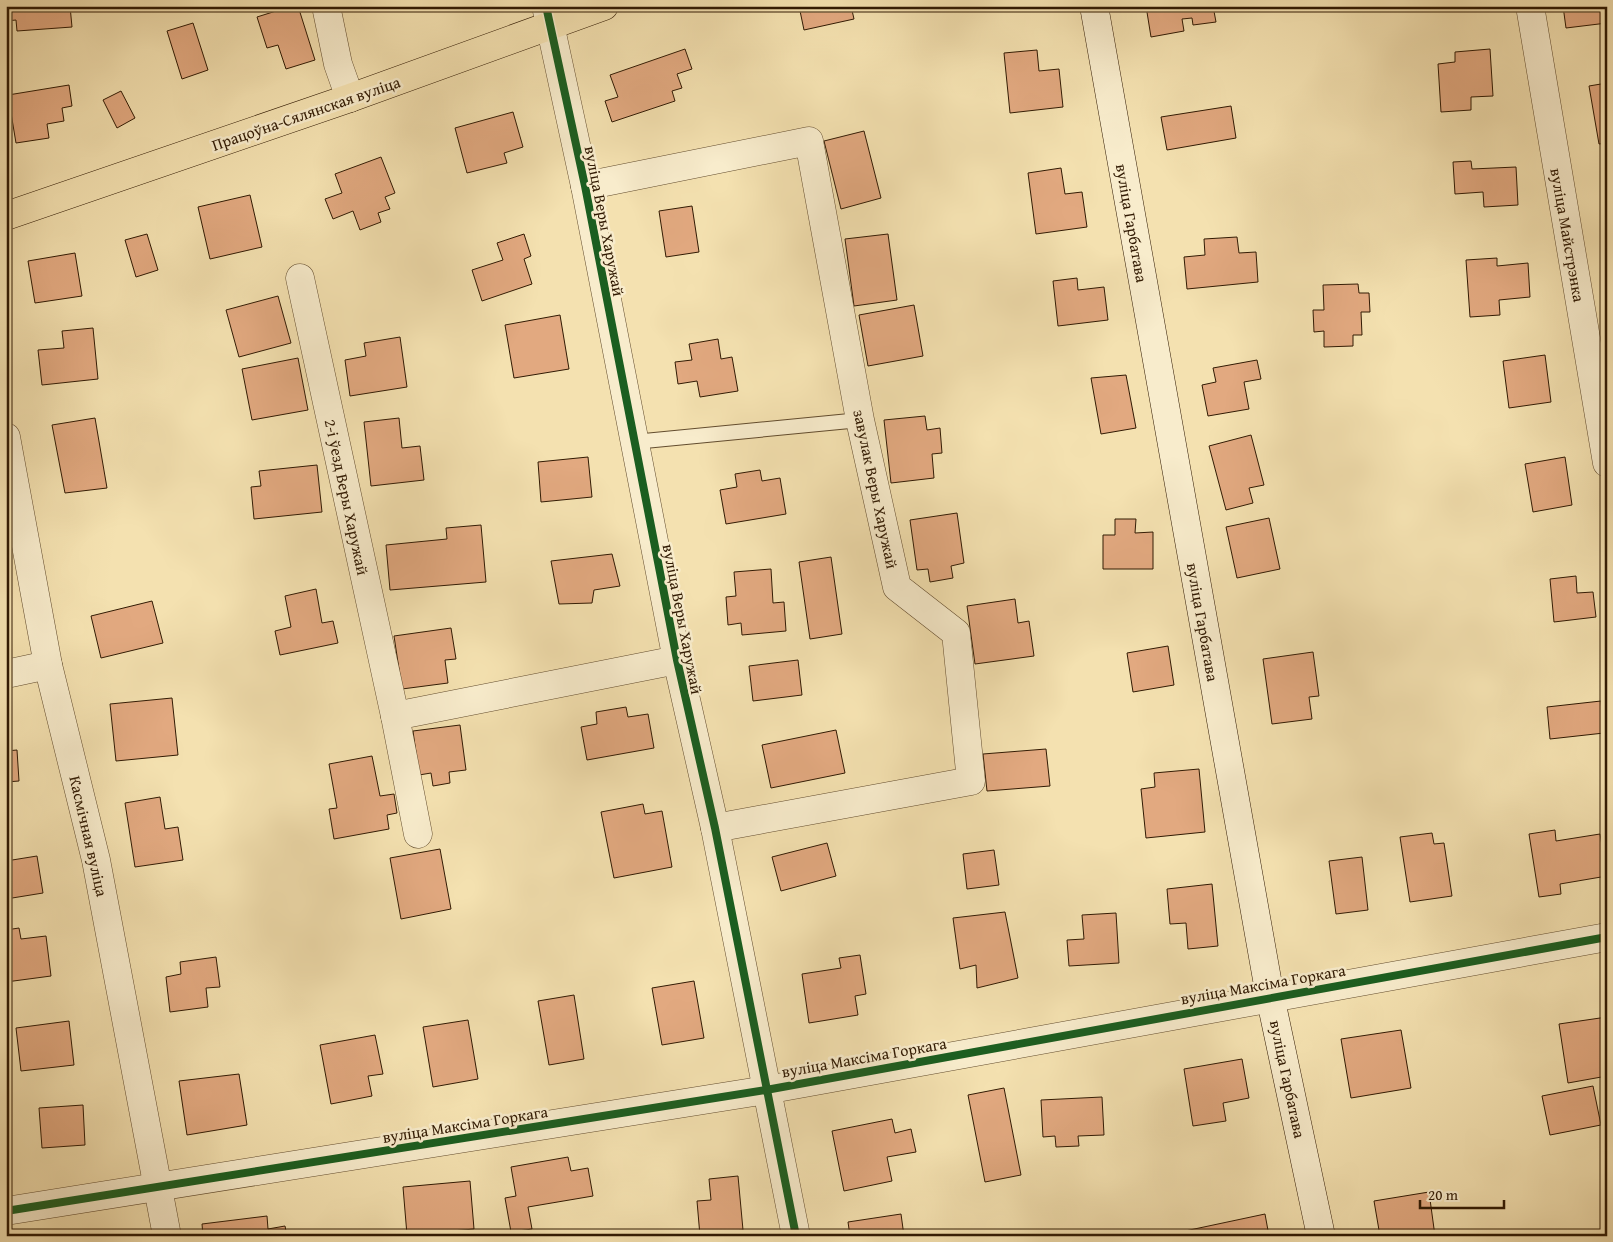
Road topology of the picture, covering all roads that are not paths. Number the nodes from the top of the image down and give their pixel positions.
1 (326, 6) edge
2 (604, 6) edge
3 (1094, 6) edge
4 (1530, 6) edge
5 (548, 17) edge
6 (350, 98) junction
7 (585, 186) junction
8 (6, 216) edge
9 (300, 278) dead end
10 (860, 420) junction
11 (6, 437) edge
12 (634, 442) junction
13 (1607, 463) edge
14 (676, 660) junction
15 (48, 665) junction
16 (6, 674) edge
17 (395, 716) junction
18 (715, 828) junction
19 (418, 834) dead end
20 (1607, 937) edge
21 (1270, 996) junction
22 (766, 1090) junction
23 (159, 1187) junction
24 (6, 1211) edge
25 (168, 1236) edge
26 (796, 1236) edge
27 (1321, 1236) edge

1 - 6 street
2 - 5 main road, Працоўна-Сялянская вуліца
3 - 21 street, вуліца Гарбатава
4 - 13 street, вуліца Майстрэнка
5 - 6 main road, Працоўна-Сялянская вуліца
5 - 7 street, вуліца Веры Харужай
6 - 8 main road, Працоўна-Сялянская вуліца
7 - 10 street, завулак Веры Харужай
7 - 12 street, вуліца Веры Харужай
9 - 17 street, 2-і ўезд Веры Харужай
10 - 12 lane
10 - 18 street, завулак Веры Харужай
11 - 15 street, Касмічная вуліца
12 - 14 street, вуліца Веры Харужай
14 - 17 street
14 - 18 street, вуліца Веры Харужай
15 - 16 street
15 - 23 street, Касмічная вуліца
17 - 19 street, 2-і ўезд Веры Харужай
18 - 22 street, вуліца Веры Харужай
20 - 21 street, вуліца Максіма Горкага
21 - 22 street, вуліца Максіма Горкага
21 - 27 street, вуліца Гарбатава
22 - 23 street, вуліца Максіма Горкага
22 - 26 street, вуліца Веры Харужай
23 - 24 street, вуліца Максіма Горкага
23 - 25 street, Касмічная вуліца

